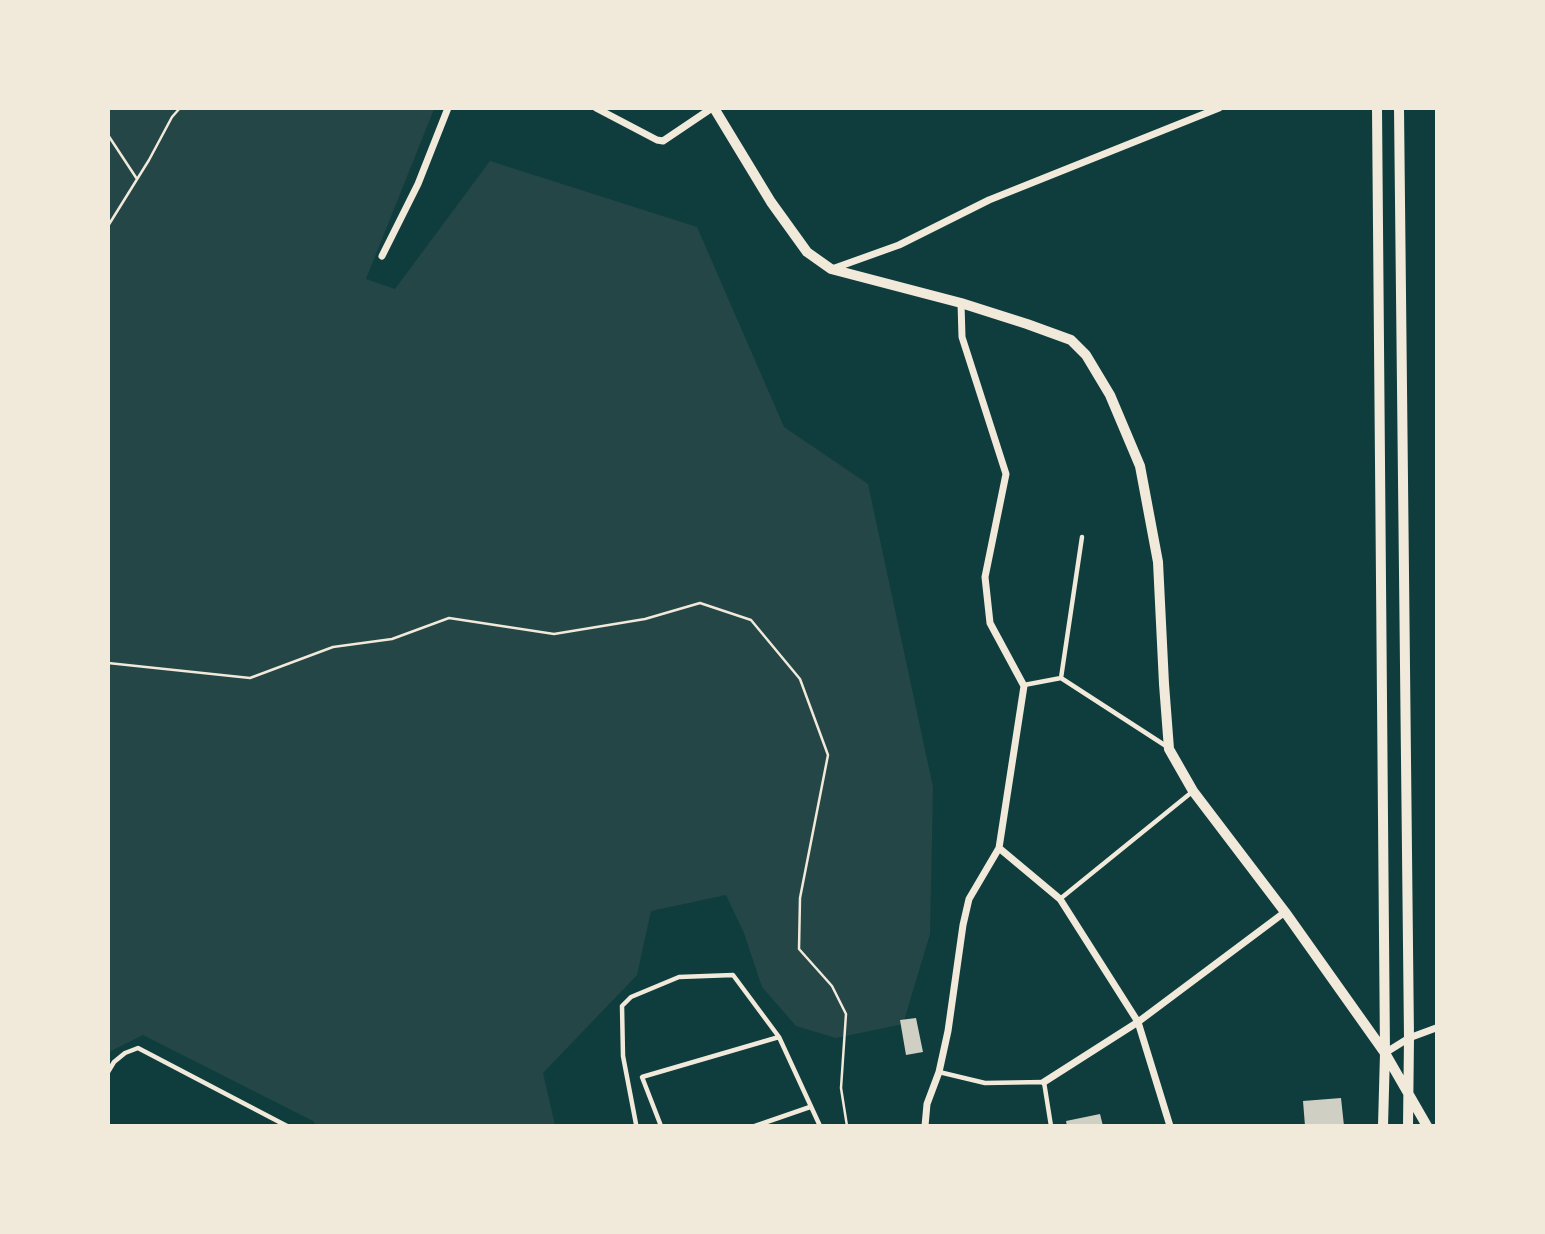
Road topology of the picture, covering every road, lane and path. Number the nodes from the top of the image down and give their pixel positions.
1 (180, 108) edge
2 (448, 108) edge
3 (596, 108) edge
4 (713, 108) edge
5 (1219, 108) edge
6 (1377, 108) edge
7 (1399, 108) edge
8 (108, 135) edge
9 (137, 179) junction
10 (108, 226) edge
11 (382, 257) dead end
12 (831, 269) junction
13 (961, 303) junction
14 (1082, 537) dead end
15 (108, 663) edge
16 (1061, 678) junction
17 (1024, 685) junction
18 (1169, 749) junction
19 (1193, 791) junction
20 (999, 848) junction
21 (1060, 899) junction
22 (1285, 912) junction
23 (1138, 1022) junction
24 (1437, 1028) edge
25 (779, 1037) junction
26 (1409, 1038) junction
27 (1385, 1053) junction
28 (108, 1072) edge
29 (939, 1072) junction
30 (1044, 1082) junction
31 (1409, 1097) junction
32 (810, 1107) junction
33 (636, 1124) edge
34 (287, 1125) edge
35 (661, 1125) edge
36 (755, 1125) edge
37 (820, 1125) edge
38 (847, 1125) edge
39 (925, 1125) edge
40 (1051, 1125) edge
41 (1170, 1125) edge
42 (1383, 1125) edge
43 (1408, 1125) edge
44 (1427, 1125) edge

1 - 9 path
2 - 11 street
3 - 4 street
4 - 12 street
5 - 12 street
6 - 27 street
7 - 26 street
8 - 9 path
9 - 10 path
12 - 13 street
13 - 17 street
13 - 18 street
14 - 16 lane
15 - 38 path
16 - 17 lane
16 - 18 lane
17 - 20 street
18 - 19 street
19 - 21 lane
19 - 22 street
20 - 21 street
20 - 29 street
21 - 23 street
22 - 23 street
22 - 27 street
23 - 30 street
23 - 41 street
24 - 26 street
25 - 32 lane
25 - 33 lane
25 - 35 lane
26 - 27 street
26 - 31 street
27 - 31 street
27 - 42 street
28 - 34 lane
29 - 30 lane
29 - 39 street
30 - 40 lane
31 - 43 street
31 - 44 street
32 - 36 lane
32 - 37 lane

